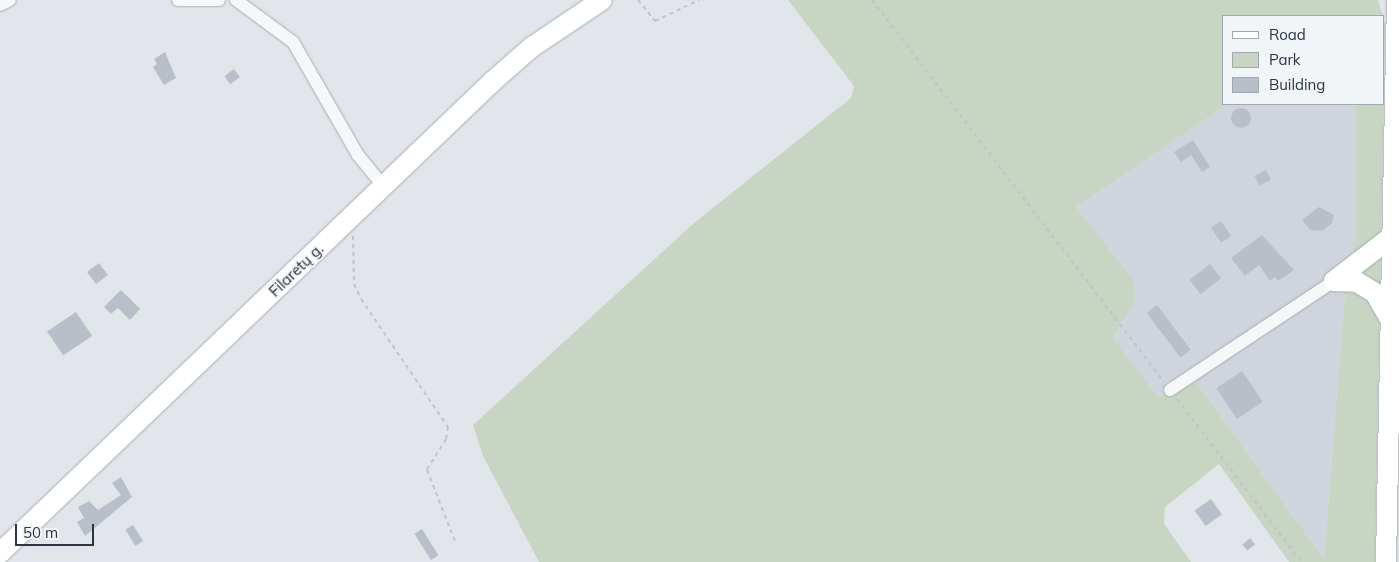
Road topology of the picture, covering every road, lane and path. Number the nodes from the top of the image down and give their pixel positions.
1 (10, 0) edge
2 (178, 0) edge
3 (218, 0) edge
4 (236, 0) edge
5 (602, 0) edge
6 (638, 0) edge
7 (699, 0) edge
8 (872, 0) edge
9 (1386, 0) edge
10 (1396, 0) edge
11 (0, 6) edge
12 (1397, 22) junction
13 (382, 185) junction
14 (346, 221) junction
15 (1394, 235) junction
16 (1334, 281) junction
17 (1392, 323) junction
18 (1170, 390) junction
19 (455, 541) dead end
20 (0, 553) edge
21 (1301, 562) edge
22 (1386, 562) edge

1 - 11 street
2 - 3 street
4 - 13 street
5 - 13 main road, Filaretų g.
6 - 7 path
8 - 18 path
9 - 12 main road
10 - 12 main road
12 - 15 main road
13 - 14 main road, Filaretų g.
14 - 19 path
14 - 20 main road, Filaretų g.
15 - 16 main road
15 - 17 main road
16 - 17 main road
16 - 18 street
17 - 22 main road
18 - 21 path

